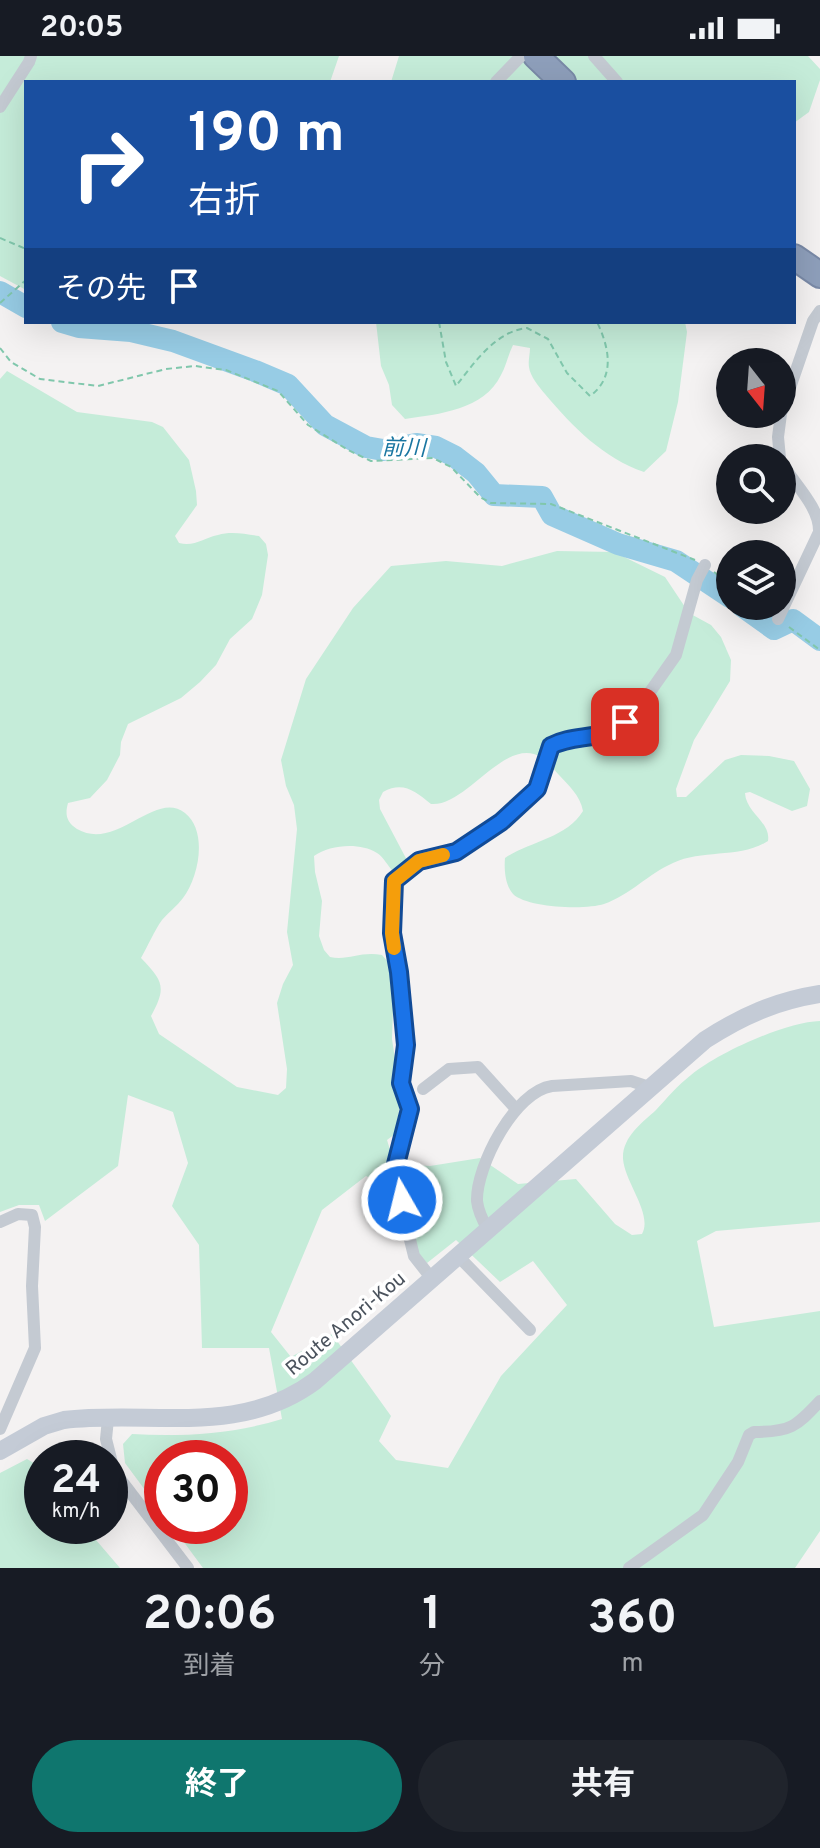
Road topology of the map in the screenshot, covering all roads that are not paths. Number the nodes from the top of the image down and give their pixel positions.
1 (31, 56) edge
2 (521, 56) edge
3 (536, 56) edge
4 (594, 56) edge
5 (498, 80) edge
6 (561, 80) edge
7 (615, 80) edge
8 (0, 107) edge
9 (796, 258) edge
10 (820, 275) edge
11 (820, 311) edge
12 (796, 371) edge
13 (796, 483) edge
14 (808, 555) junction
15 (820, 563) edge
16 (701, 572) road end
17 (796, 581) edge
18 (820, 994) edge
19 (649, 1087) junction
20 (423, 1089) dead end
21 (516, 1109) junction
22 (0, 1222) edge
23 (488, 1230) junction
24 (458, 1256) junction
25 (432, 1279) junction
26 (530, 1330) dead end
27 (820, 1401) edge
28 (108, 1419) junction
29 (0, 1429) edge
30 (0, 1451) edge
31 (188, 1568) edge
32 (629, 1568) edge

1 - 8 street
2 - 5 street
3 - 6 highway
4 - 7 street
9 - 10 highway
11 - 12 street
13 - 14 street
14 - 15 street
14 - 17 street
16 - 25 street
18 - 19 main road, Route Anori-Kou
19 - 21 street
19 - 23 main road, Route Anori-Kou
20 - 21 street
21 - 23 street
22 - 29 street
23 - 24 main road, Route Anori-Kou
24 - 25 main road, Route Anori-Kou
24 - 26 street
25 - 28 main road, Route Anori-Kou
27 - 32 street
28 - 30 main road, Route Anori-Kou
28 - 31 street

